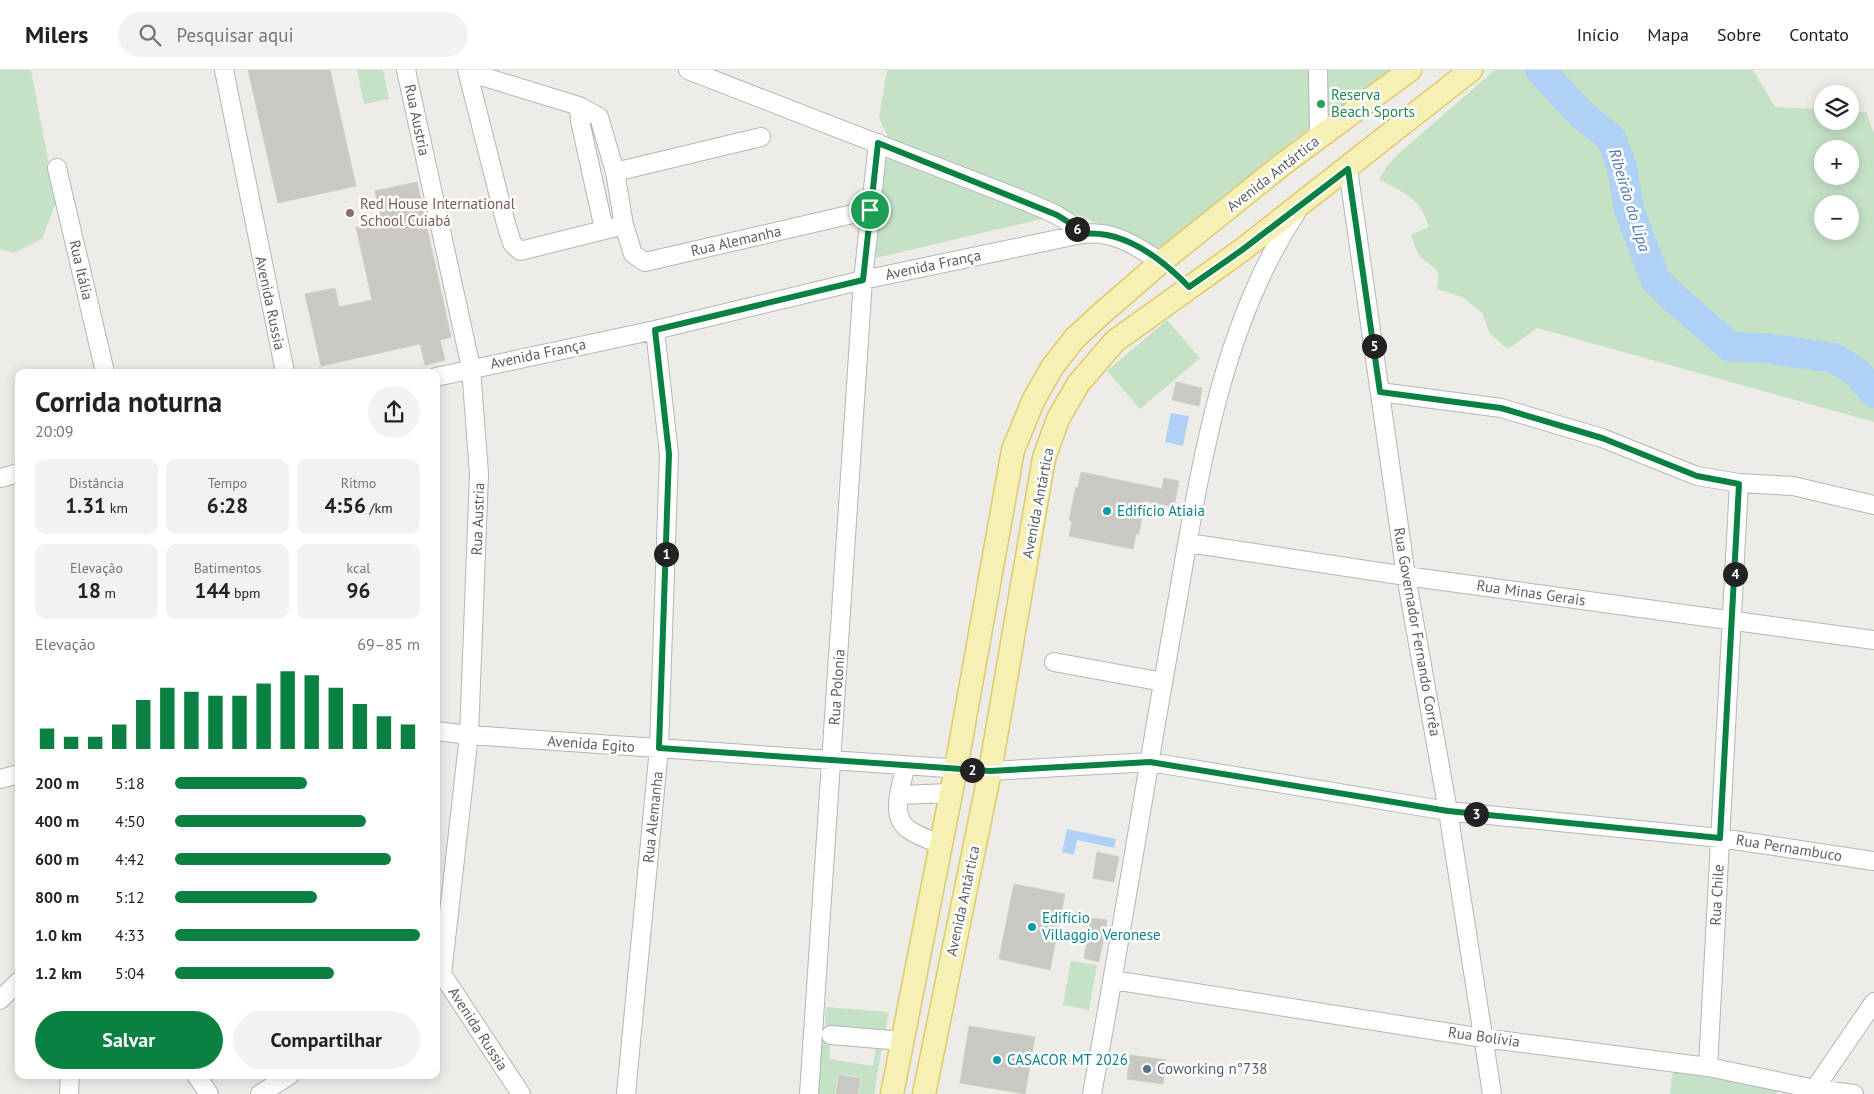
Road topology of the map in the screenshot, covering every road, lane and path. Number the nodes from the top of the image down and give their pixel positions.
1 (224, 70) edge
2 (406, 70) edge
3 (688, 70) edge
4 (1318, 70) edge
5 (1410, 70) edge
6 (1471, 70) edge
7 (468, 71) edge
8 (580, 106) junction
9 (761, 137) dead end
10 (1319, 138) junction
11 (878, 143) junction
12 (57, 168) dead end
13 (1348, 169) junction
14 (615, 172) junction
15 (1304, 200) junction
16 (870, 210) junction
17 (624, 225) junction
18 (604, 229) junction
19 (1082, 234) junction
20 (1161, 262) junction
21 (863, 280) junction
22 (1189, 287) junction
23 (655, 330) junction
24 (471, 368) junction
25 (104, 369) edge
26 (284, 369) edge
27 (440, 376) edge
28 (1380, 392) junction
29 (15, 475) edge
30 (0, 478) edge
31 (1739, 484) junction
32 (1874, 505) edge
33 (1188, 543) junction
34 (1406, 576) junction
35 (1733, 620) junction
36 (1874, 640) edge
37 (1054, 662) dead end
38 (1163, 682) junction
39 (440, 731) edge
40 (469, 735) junction
41 (659, 748) junction
42 (832, 761) junction
43 (1150, 762) junction
44 (906, 765) junction
45 (956, 768) junction
46 (990, 771) junction
47 (15, 775) edge
48 (0, 779) edge
49 (951, 793) junction
50 (900, 795) junction
51 (1448, 811) junction
52 (1720, 838) junction
53 (941, 845) junction
54 (1874, 861) edge
55 (440, 961) edge
56 (440, 971) edge
57 (1113, 980) junction
58 (15, 985) edge
59 (0, 1000) edge
60 (1874, 1002) edge
61 (831, 1035) dead end
62 (1483, 1038) junction
63 (902, 1041) junction
64 (1708, 1067) junction
65 (70, 1079) edge
66 (199, 1079) edge
67 (284, 1079) edge
68 (1813, 1091) edge
69 (69, 1094) edge
70 (209, 1094) edge
71 (260, 1094) edge
72 (521, 1094) edge
73 (626, 1094) edge
74 (810, 1094) edge
75 (892, 1094) edge
76 (924, 1094) edge
77 (1092, 1094) edge
78 (1492, 1094) edge
79 (1854, 1094) edge

1 - 26 street, Avenida Russia
2 - 24 street, Rua Austria
3 - 11 street
4 - 10 street
5 - 10 main road, Avenida Antártica
6 - 13 main road, Avenida Antártica
7 - 8 street, Rua Alemanha
7 - 18 street, Rua Alemanha
8 - 14 street, Rua Alemanha
8 - 18 street
9 - 14 street
10 - 20 main road, Avenida Antártica
11 - 16 street
11 - 19 street
12 - 25 street, Rua Itália
13 - 15 main road, Avenida Antártica
13 - 28 street, Rua Governador Fernando Corrêa
14 - 17 street, Rua Alemanha
15 - 22 main road, Avenida Antártica
15 - 33 street
16 - 17 street, Rua Alemanha
16 - 21 street
17 - 18 street, Rua Alemanha
19 - 20 street, Avenida França
19 - 21 street, Avenida França
20 - 22 main road
20 - 45 main road, Avenida Antártica
21 - 23 street, Avenida França
21 - 42 street, Rua Polonia
22 - 46 main road, Avenida Antártica
23 - 24 street, Avenida França
23 - 41 street, Rua Alemanha
24 - 27 street, Avenida França
24 - 40 street, Rua Austria
28 - 31 street
28 - 34 street, Rua Governador Fernando Corrêa
29 - 30 street
31 - 32 street
31 - 35 street, Rua Chile
33 - 34 street, Rua Minas Gerais
33 - 38 street
34 - 35 street, Rua Minas Gerais
34 - 51 street, Rua Governador Fernando Corrêa
35 - 36 street, Rua Minas Gerais
35 - 52 street, Rua Chile
37 - 38 street
38 - 43 street
39 - 40 street, Avenida Egito
40 - 41 street, Avenida Egito
40 - 55 street, Rua Austria
41 - 42 street, Avenida Egito
41 - 73 street, Rua Alemanha
42 - 44 street, Avenida Egito
42 - 74 street, Rua Polonia
43 - 46 street, Rua Pernambuco
43 - 51 street, Rua Pernambuco
43 - 57 street
44 - 45 street, Avenida Egito
44 - 50 street
45 - 46 street, Avenida Egito
45 - 49 main road, Avenida Antártica
46 - 76 main road, Avenida Antártica
47 - 48 street
49 - 50 street
49 - 53 main road, Avenida Antártica
50 - 53 street
51 - 52 street, Rua Pernambuco
51 - 62 street, Rua Governador Fernando Corrêa
52 - 54 street, Rua Pernambuco
52 - 64 street, Rua Chile
53 - 63 main road, Avenida Antártica
56 - 72 street, Avenida Russia
57 - 62 street, Rua Bolívia
57 - 77 street
58 - 59 street
60 - 68 street
61 - 63 street
62 - 64 street, Rua Bolívia
62 - 78 street, Rua Governador Fernando Corrêa
63 - 75 main road, Avenida Antártica
64 - 68 street, Rua Bolívia
65 - 69 street
66 - 70 street
67 - 71 street
68 - 79 street, Rua Bolívia

